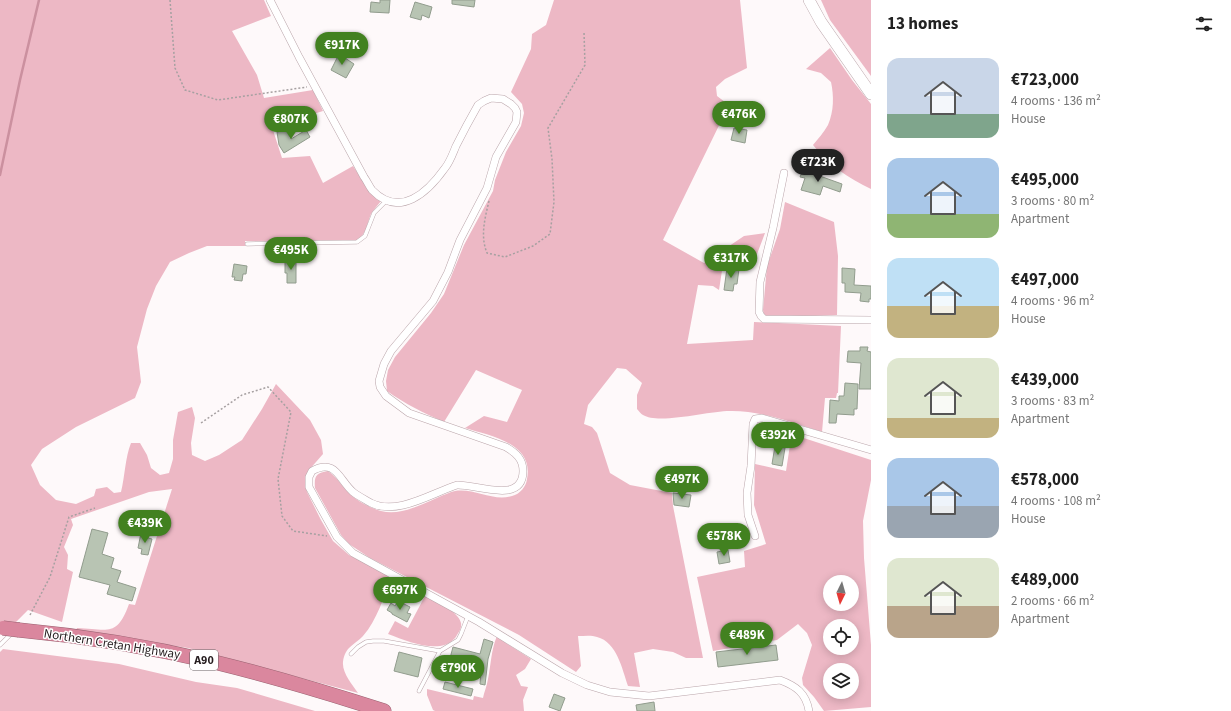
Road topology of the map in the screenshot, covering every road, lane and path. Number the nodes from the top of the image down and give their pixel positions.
1 (170, 0) edge
2 (270, 0) edge
3 (809, 0) edge
4 (584, 32) dead end
5 (315, 86) junction
6 (871, 94) edge
7 (784, 173) dead end
8 (488, 185) junction
9 (387, 200) junction
10 (247, 244) dead end
11 (871, 320) edge
12 (201, 423) dead end
13 (871, 450) edge
14 (95, 508) dead end
15 (755, 536) dead end
16 (337, 537) junction
17 (30, 615) dead end
18 (468, 616) junction
19 (1, 628) edge
20 (18, 629) junction
21 (0, 645) edge
22 (440, 651) junction
23 (351, 654) dead end
24 (419, 691) dead end
25 (384, 711) edge
26 (809, 711) edge

1 - 5 path
2 - 5 street
3 - 6 main road
4 - 8 path
5 - 9 street
7 - 11 street
8 - 9 street
8 - 16 street
9 - 10 lane
12 - 16 path
13 - 15 street
14 - 17 path
16 - 18 street
18 - 22 lane
18 - 26 street
19 - 20 highway, Northern Cretan Highway / Α90, bridge
20 - 21 lane
20 - 25 highway, Northern Cretan Highway / Α90
22 - 23 lane
22 - 24 lane

